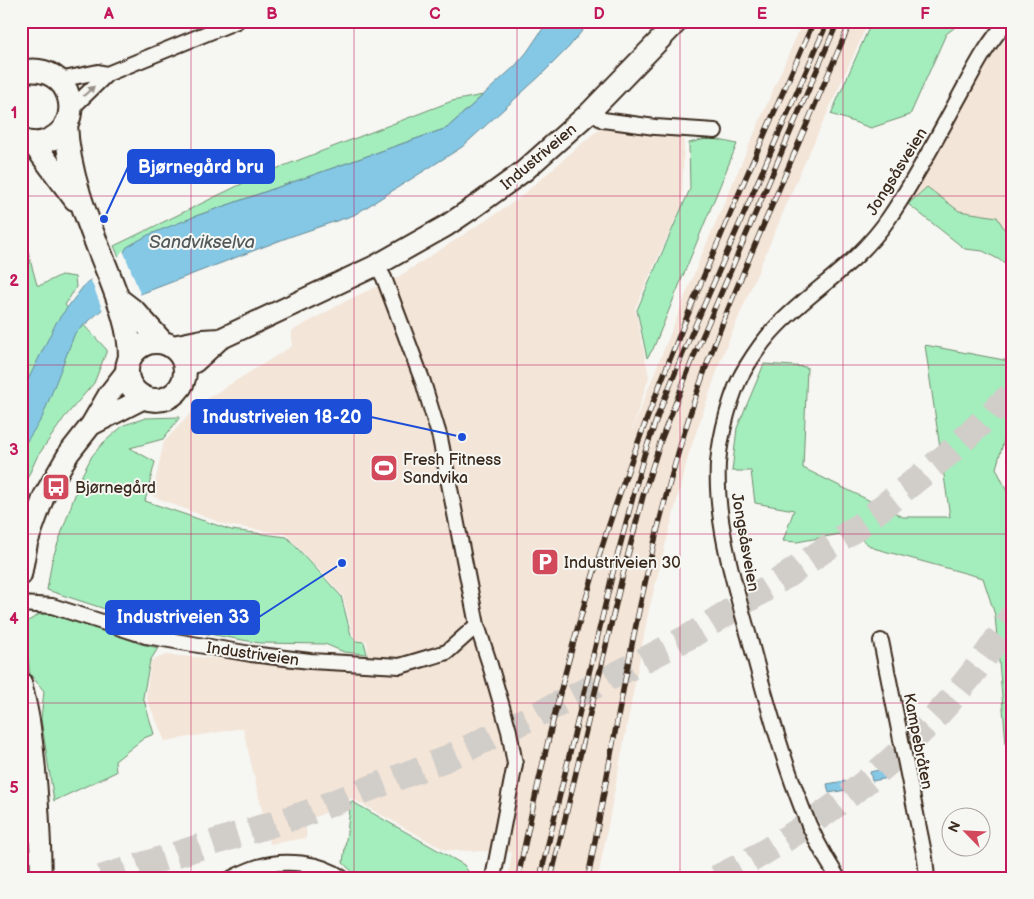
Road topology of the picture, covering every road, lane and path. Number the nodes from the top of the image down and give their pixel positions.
1 (237, 21) edge
2 (678, 21) edge
3 (1008, 21) edge
4 (26, 66) edge
5 (107, 74) junction
6 (59, 80) junction
7 (590, 112) junction
8 (68, 116) junction
9 (714, 131) dead end
10 (27, 142) edge
11 (87, 219) junction
12 (377, 265) junction
13 (118, 299) junction
14 (161, 339) junction
15 (220, 339) junction
16 (128, 355) junction
17 (185, 366) junction
18 (144, 398) junction
19 (91, 425) junction
20 (21, 575) edge
21 (21, 604) edge
22 (477, 625) junction
23 (881, 641) dead end
24 (21, 682) edge
25 (41, 878) edge
26 (232, 878) edge
27 (342, 878) edge
28 (493, 878) edge
29 (838, 878) edge
30 (927, 878) edge

1 - 5 street
2 - 7 main road, Industriveien
3 - 29 street, Jongsåsveien
4 - 6 main road
5 - 6 street
8 -> 5 street
6 - 8 main road
7 - 9 street
7 - 12 main road, Industriveien
8 - 10 main road
8 - 11 main road
10 - 11 main road
11 - 13 main road
12 - 15 main road, Industriveien
12 - 22 street
13 - 14 main road
13 - 16 main road
14 - 15 main road, Industriveien
14 - 16 main road
14 - 17 main road
15 - 17 main road, Industriveien
16 - 18 main road
16 - 19 main road
17 - 18 main road
18 - 19 main road
19 - 20 main road
21 - 22 street, Industriveien
22 - 28 street
23 - 30 street, Kampebråten
24 - 25 main road
26 - 27 street

